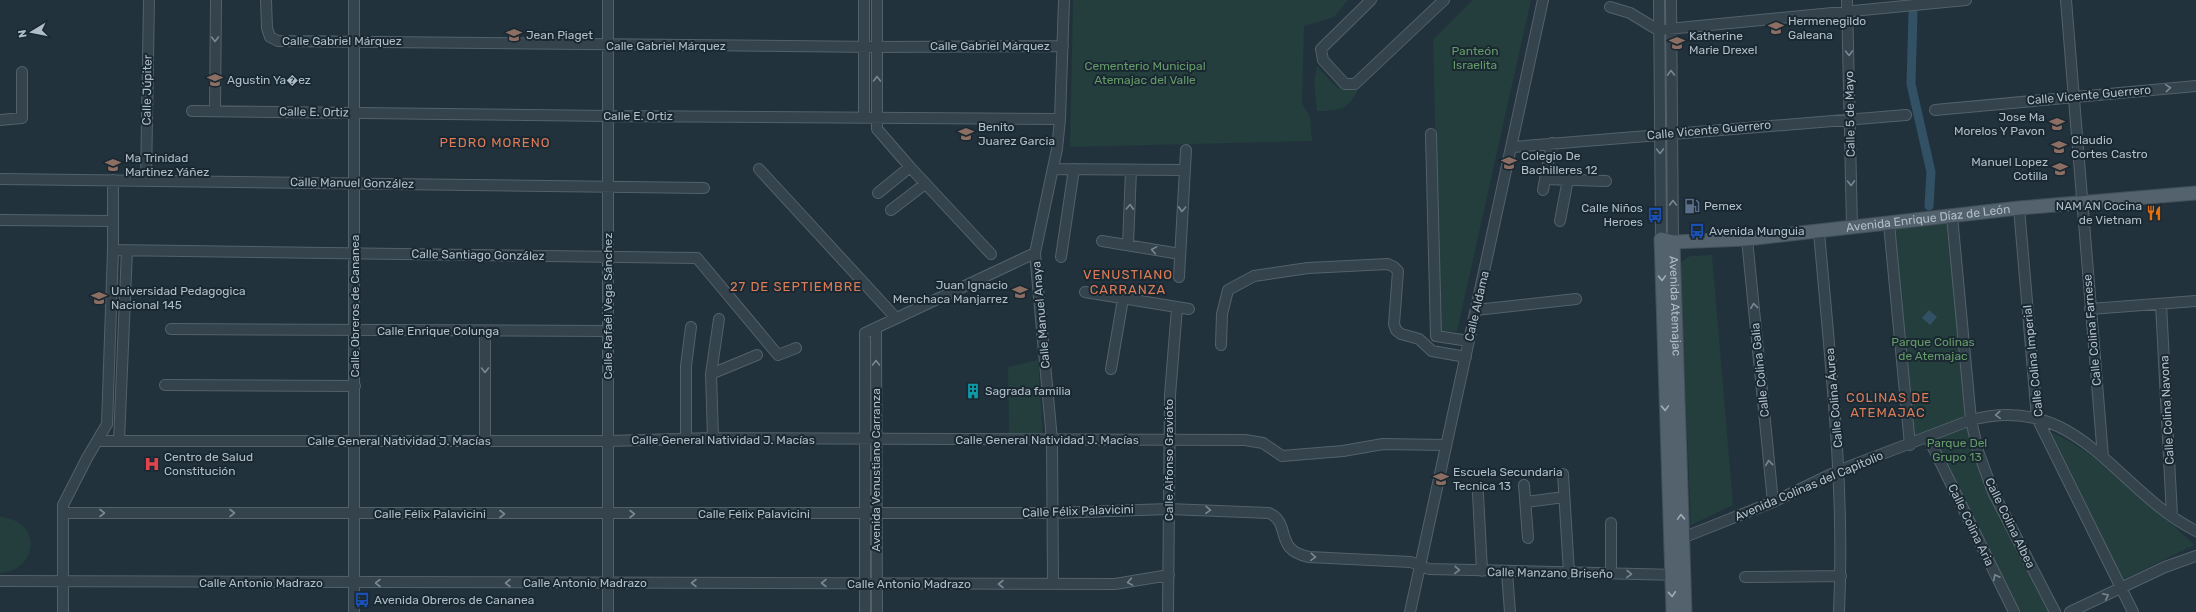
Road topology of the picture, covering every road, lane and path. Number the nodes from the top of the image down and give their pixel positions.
1 (149, 0) edge
2 (216, 0) edge
3 (266, 0) edge
4 (354, 0) edge
5 (608, 0) edge
6 (864, 0) edge
7 (876, 0) edge
8 (1064, 0) edge
9 (1371, 0) edge
10 (1444, 0) edge
11 (1543, 0) edge
12 (1659, 0) edge
13 (1671, 0) edge
14 (1847, 0) edge
15 (1966, 0) edge
16 (2066, 0) edge
17 (1610, 7) dead end
18 (1848, 12) junction
19 (1670, 29) junction
20 (1658, 30) junction
21 (354, 41) junction
22 (608, 46) junction
23 (1063, 46) junction
24 (864, 47) junction
25 (877, 47) junction
26 (22, 72) dead end
27 (2196, 86) edge
28 (2073, 96) junction
29 (1935, 110) dead end
30 (192, 111) dead end
31 (215, 111) junction
32 (355, 112) junction
33 (1906, 115) dead end
34 (608, 116) junction
35 (864, 117) junction
36 (877, 118) junction
37 (1060, 119) junction
38 (1850, 119) junction
39 (0, 120) edge
40 (1672, 133) junction
41 (1430, 134) dead end
42 (1659, 134) junction
43 (1552, 144) junction
44 (1513, 147) junction
45 (1186, 150) dead end
46 (910, 167) junction
47 (759, 169) dead end
48 (1053, 169) junction
49 (1074, 169) junction
50 (1131, 170) junction
51 (1184, 170) junction
52 (0, 179) edge
53 (1545, 179) junction
54 (113, 180) junction
55 (146, 180) junction
56 (1568, 180) junction
57 (1606, 181) dead end
58 (355, 183) junction
59 (925, 184) junction
60 (608, 186) junction
61 (704, 188) dead end
62 (1543, 190) dead end
63 (878, 193) dead end
64 (2196, 193) edge
65 (2081, 202) junction
66 (2019, 208) junction
67 (891, 210) dead end
68 (1952, 216) junction
69 (0, 220) edge
70 (113, 221) junction
71 (1560, 221) dead end
72 (1889, 224) junction
73 (1852, 227) junction
74 (1819, 232) junction
75 (1747, 239) junction
76 (1667, 240) junction
77 (1102, 241) dead end
78 (1128, 245) junction
79 (113, 250) junction
80 (127, 250) junction
81 (1035, 253) junction
82 (355, 254) junction
83 (991, 254) dead end
84 (1180, 254) junction
85 (608, 257) junction
86 (1061, 257) dead end
87 (1179, 277) dead end
88 (1085, 292) dead end
89 (1576, 298) dead end
90 (1124, 299) junction
91 (2196, 301) edge
92 (2161, 304) junction
93 (1176, 308) junction
94 (1189, 309) dead end
95 (2090, 309) junction
96 (1476, 310) junction
97 (896, 318) junction
98 (719, 319) dead end
99 (691, 327) dead end
100 (876, 328) junction
101 (171, 329) dead end
102 (354, 331) junction
103 (485, 331) junction
104 (608, 331) junction
105 (1469, 341) junction
106 (1221, 345) dead end
107 (796, 348) dead end
108 (756, 355) dead end
109 (1466, 357) junction
110 (1112, 369) dead end
111 (711, 374) junction
112 (165, 385) dead end
113 (354, 386) junction
114 (2037, 418) junction
115 (1971, 420) junction
116 (1928, 437) junction
117 (713, 438) junction
118 (686, 439) junction
119 (485, 440) junction
120 (608, 440) junction
121 (865, 440) junction
122 (876, 440) junction
123 (1052, 440) junction
124 (1169, 440) junction
125 (98, 441) junction
126 (119, 441) junction
127 (354, 441) junction
128 (1446, 445) junction
129 (1910, 445) junction
130 (2103, 458) junction
131 (1840, 470) junction
132 (1563, 474) dead end
133 (1524, 485) dead end
134 (1478, 494) dead end
135 (1564, 497) junction
136 (1526, 502) junction
137 (1773, 502) junction
138 (1169, 509) junction
139 (63, 513) junction
140 (865, 513) junction
141 (876, 513) junction
142 (1052, 513) junction
143 (354, 514) junction
144 (608, 514) junction
145 (2172, 516) junction
146 (1611, 523) dead end
147 (2196, 531) edge
148 (1528, 538) dead end
149 (1676, 540) junction
150 (2196, 556) edge
151 (1419, 565) junction
152 (1482, 571) junction
153 (1507, 572) junction
154 (1569, 573) junction
155 (1611, 574) junction
156 (1169, 575) junction
157 (1676, 575) junction
158 (1841, 576) junction
159 (1745, 577) dead end
160 (0, 582) edge
161 (63, 582) junction
162 (354, 583) junction
163 (608, 583) junction
164 (865, 583) junction
165 (877, 584) junction
166 (1053, 584) junction
167 (2122, 588) junction
168 (63, 612) edge
169 (354, 612) edge
170 (608, 612) edge
171 (865, 612) edge
172 (877, 612) edge
173 (1168, 612) edge
174 (1410, 612) edge
175 (1510, 612) edge
176 (1673, 612) edge
177 (1684, 612) edge
178 (1840, 612) edge
179 (2014, 612) edge
180 (2055, 612) edge
181 (2070, 612) edge
182 (2133, 612) edge

1 - 55 street, Calle Júpiter
2 -> 31 street
3 - 21 street, Calle Gabriel Márquez
4 - 21 street, Calle Obreros de Cananea
5 - 22 street, Calle Rafaél Vega Sánchez
6 - 24 street
7 - 25 street
8 - 23 street, Calle Manuel Anaya
9 - 10 street
11 - 44 street, Calle Aldama
12 - 20 street, Avenida Atemajac
13 - 19 street, Avenida Atemajac
14 - 18 street, Calle 5 de Mayo
15 - 18 street
16 - 28 street, Calle Colina Farnese
17 - 20 street
18 - 19 street
18 -> 38 street, Calle 5 de Mayo
19 - 20 street
40 -> 19 street, Avenida Atemajac
20 - 42 street, Avenida Atemajac
21 - 22 street, Calle Gabriel Márquez
21 - 32 street, Calle Obreros de Cananea
22 - 24 street, Calle Gabriel Márquez
22 - 34 street, Calle Rafaél Vega Sánchez
23 - 25 street, Calle Gabriel Márquez
23 - 37 street, Calle Manuel Anaya
24 - 25 street, Calle Gabriel Márquez
24 - 35 street
36 -> 25 street
26 - 39 street
28 -> 27 street, Calle Vicente Guerrero
28 - 29 street, Calle Vicente Guerrero
28 - 65 street, Calle Colina Farnese
30 - 31 street, Calle E. Ortiz
31 - 32 street, Calle E. Ortiz
32 - 34 street, Calle E. Ortiz
32 - 58 street, Calle Obreros de Cananea
33 - 38 street, Calle Vicente Guerrero
34 - 35 street, Calle E. Ortiz
34 - 60 street, Calle Rafaél Vega Sánchez
35 - 36 street, Calle E. Ortiz
36 - 37 street, Calle E. Ortiz
36 - 46 street
37 - 48 street, Calle Manuel Anaya
38 - 40 street, Calle Vicente Guerrero
38 -> 73 street, Calle 5 de Mayo
40 - 42 street, Calle Vicente Guerrero
76 -> 40 street, Avenida Atemajac
41 - 105 street
42 - 43 street, Calle Vicente Guerrero
42 -> 76 street, Avenida Atemajac
43 - 44 street, Calle Vicente Guerrero
43 - 53 street
44 - 96 street, Calle Aldama
45 - 51 street
46 - 59 street
46 - 63 street
47 - 97 street
48 - 49 street
48 - 81 street, Calle Manuel Anaya
49 - 50 street
49 - 86 street
50 - 51 street
78 -> 50 street
51 -> 84 street
52 - 54 street, Calle Manuel González
53 - 56 street
53 - 62 street
54 - 55 street, Calle Manuel González
54 - 70 street
55 - 58 street, Calle Manuel González
56 - 57 street
56 - 71 street
58 - 60 street, Calle Manuel González
58 - 82 street, Calle Obreros de Cananea
59 - 67 street
59 - 83 street
60 - 61 street, Calle Manuel González
60 - 85 street, Calle Rafaél Vega Sánchez
64 - 65 main road, Avenida Enrique Díaz de León
65 - 66 main road, Avenida Enrique Díaz de León
65 - 95 street, Calle Colina Farnese
66 - 68 main road, Avenida Enrique Díaz de León
66 - 114 street, Calle Colina Imperial
68 - 72 main road, Avenida Enrique Díaz de León
68 - 115 street, Calle Colina Albea
69 - 70 street
70 - 79 street
72 - 73 main road, Avenida Enrique Díaz de León
72 - 129 street
73 - 74 main road, Avenida Enrique Díaz de León
74 - 75 main road, Avenida Enrique Díaz de León
74 - 131 street, Calle Colina Áurea
75 - 76 main road, Avenida Enrique Díaz de León
137 -> 75 street, Calle Colina Galia
76 - 149 main road, Avenida Atemajac
77 - 78 street
84 -> 78 street
79 - 80 street, Calle Santiago González
79 - 125 street
80 - 82 street, Calle Santiago González
80 - 126 street
81 - 97 street
81 - 123 street, Calle Manuel Anaya
82 - 85 street, Calle Santiago González
82 - 102 street, Calle Obreros de Cananea
84 - 87 street
85 - 104 street, Calle Rafaél Vega Sánchez
85 - 107 street, Calle Santiago González
88 - 90 street
89 - 96 street
90 - 93 street
90 - 110 street
91 - 92 street
92 - 95 street
92 - 145 street, Calle Colina Navona
93 - 94 street
93 - 124 street, Calle Alfonso Gravioto
95 - 130 street, Calle Colina Farnese
96 - 105 street, Calle Aldama
97 - 100 street
98 - 111 street
99 - 118 street
100 - 121 street, Avenida Venustiano Carranza
122 -> 100 street, Avenida Venustiano Carranza
101 - 102 street, Calle Enrique Colunga
102 - 103 street, Calle Enrique Colunga
102 - 113 street, Calle Obreros de Cananea
103 - 104 street, Calle Enrique Colunga
103 -> 119 street
104 - 120 street, Calle Rafaél Vega Sánchez
105 - 109 street, Calle Aldama
106 - 109 street
108 - 111 street
109 - 128 street, Calle Aldama
111 - 117 street
112 - 113 street
113 - 127 street, Calle Obreros de Cananea
114 -> 115 street, Avenida Colinas del Capitolio
114 - 130 street, Avenida Colinas del Capitolio
114 - 167 street, Calle Colina Imperial
115 - 116 street, Avenida Colinas del Capitolio
115 - 180 street, Calle Colina Albea
116 - 129 street, Avenida Colinas del Capitolio
179 -> 116 street, Calle Colina Aria
117 - 118 street, Calle General Natividad J. Macías
117 - 121 street, Calle General Natividad J. Macías
118 - 120 street, Calle General Natividad J. Macías
119 - 120 street, Calle General Natividad J. Macías
119 - 127 street, Calle General Natividad J. Macías
120 - 144 street, Calle Rafaél Vega Sánchez
121 - 122 street, Calle General Natividad J. Macías
121 - 140 street, Avenida Venustiano Carranza
122 - 123 street, Calle General Natividad J. Macías
122 - 141 street, Avenida Venustiano Carranza
123 - 124 street, Calle General Natividad J. Macías
123 - 142 street, Calle Manuel Anaya
124 - 128 street, Calle General Natividad J. Macías
124 - 138 street, Calle Alfonso Gravioto
125 - 126 street, Calle General Natividad J. Macías
125 - 139 street
126 - 127 street, Calle General Natividad J. Macías
127 - 143 street, Calle Obreros de Cananea
128 - 151 street, Calle Aldama
129 - 131 street, Avenida Colinas del Capitolio
130 - 145 street, Avenida Colinas del Capitolio
131 - 137 street, Avenida Colinas del Capitolio
131 - 158 street, Calle Colina Áurea
132 - 135 street
133 - 136 street
134 - 152 street
135 - 136 street
135 - 154 street
136 - 148 street
137 - 149 street, Avenida Colinas del Capitolio
138 - 142 street, Calle Félix Palavicini
138 -> 151 street, Calle Félix Palavicini
138 - 156 street, Calle Alfonso Gravioto
139 -> 143 street, Calle Félix Palavicini
139 - 161 street
140 - 141 street, Calle Félix Palavicini
144 -> 140 street, Calle Félix Palavicini
140 - 164 street, Avenida Venustiano Carranza
141 - 142 street, Calle Félix Palavicini
141 - 165 street, Avenida Venustiano Carranza
142 - 166 street, Calle Manuel Anaya
143 -> 144 street, Calle Félix Palavicini
143 - 162 street, Calle Obreros de Cananea
144 - 163 street, Calle Rafaél Vega Sánchez
145 - 147 street, Avenida Colinas del Capitolio
146 - 155 street
149 - 157 main road, Avenida Atemajac
150 - 167 street
151 -> 152 street, Calle Manzano Briseño
151 - 174 street, Calle Aldama
152 - 153 street, Calle Manzano Briseño
153 - 154 street, Calle Manzano Briseño
153 - 175 street
154 - 155 street, Calle Manzano Briseño
155 -> 157 street, Calle Manzano Briseño
156 -> 166 street, Calle Antonio Madrazo
156 - 173 street, Calle Alfonso Gravioto
157 -> 176 main road, Avenida Atemajac
157 - 177 main road, Avenida Atemajac
158 - 159 street
158 - 178 street, Calle Colina Áurea
160 - 161 street, Calle Antonio Madrazo
161 - 162 street, Calle Antonio Madrazo
161 - 168 street
163 -> 162 street, Calle Antonio Madrazo
162 - 169 street, Calle Obreros de Cananea
164 -> 163 street, Calle Antonio Madrazo
163 - 170 street, Calle Rafaél Vega Sánchez
164 - 165 street, Calle Antonio Madrazo
164 - 171 street, Avenida Venustiano Carranza
166 -> 165 street, Calle Antonio Madrazo
165 - 172 street, Avenida Venustiano Carranza
181 -> 167 street
167 - 182 street, Calle Colina Imperial

